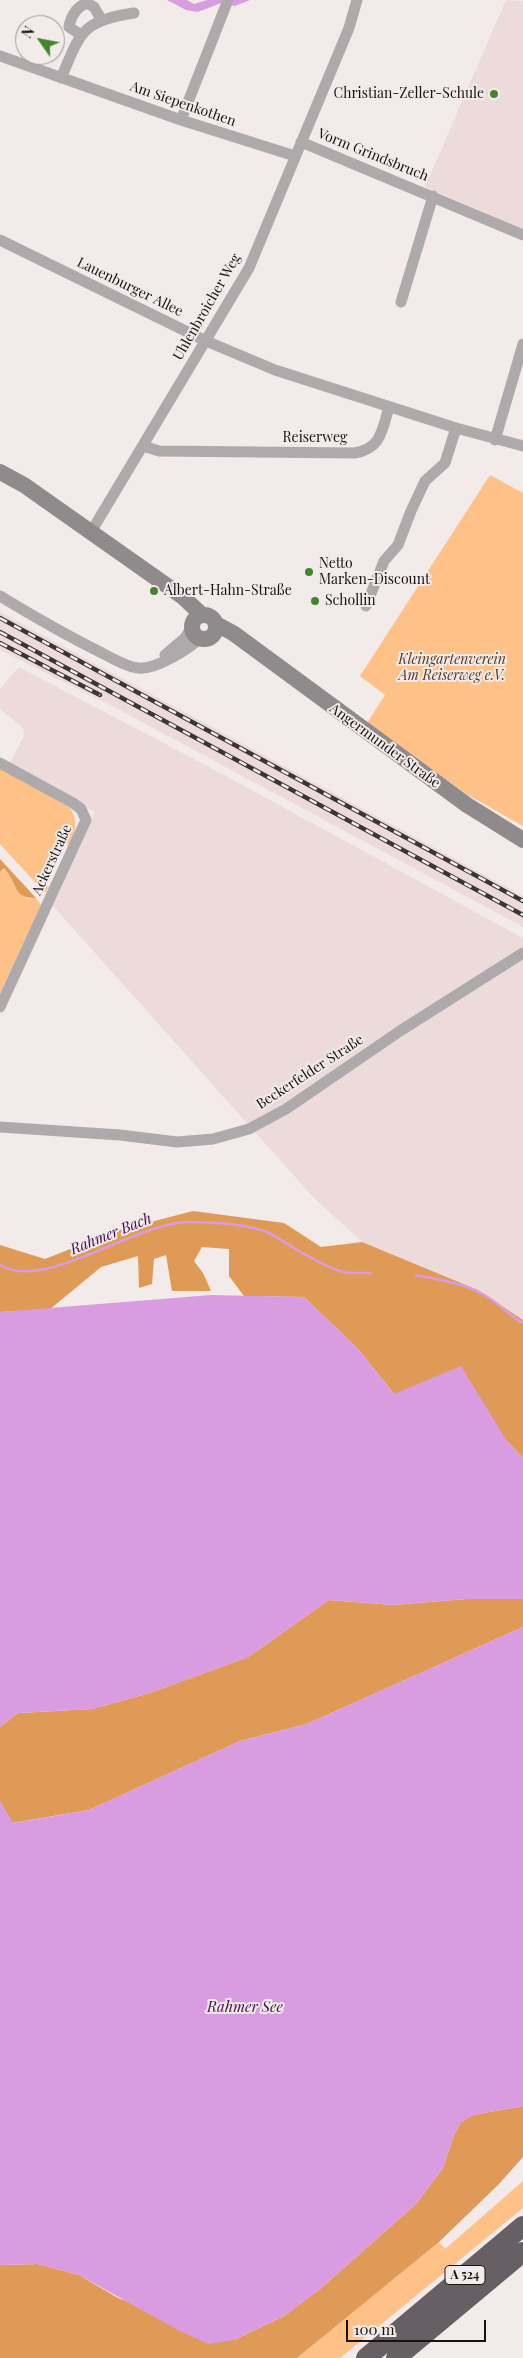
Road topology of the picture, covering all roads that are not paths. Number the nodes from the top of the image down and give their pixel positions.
1 (358, 0) edge
2 (228, 2) edge
3 (134, 13) dead end
4 (101, 19) junction
5 (81, 35) junction
6 (0, 56) edge
7 (61, 78) junction
8 (181, 120) junction
9 (301, 142) junction
10 (295, 156) junction
11 (433, 196) junction
12 (523, 235) edge
13 (0, 240) edge
14 (401, 302) dead end
15 (206, 341) junction
16 (523, 344) edge
17 (389, 407) junction
18 (456, 428) junction
19 (495, 440) junction
20 (143, 446) junction
21 (523, 446) edge
22 (0, 472) edge
23 (91, 532) junction
24 (0, 596) edge
25 (366, 606) dead end
26 (202, 627) junction
27 (0, 763) edge
28 (523, 840) edge
29 (523, 953) edge
30 (0, 1007) edge
31 (0, 1127) edge
32 (523, 2226) edge
33 (523, 2252) edge
34 (480, 2288) junction
35 (406, 2324) junction
36 (353, 2358) edge
37 (366, 2358) edge
38 (396, 2358) edge
39 (414, 2358) edge

1 - 9 street, Uhlenbroicher Weg
2 - 8 street
3 - 4 street
4 - 5 street
4 - 5 street
5 - 7 street
6 - 7 street, Am Siepenkothen
7 - 8 street, Am Siepenkothen
8 - 10 street, Am Siepenkothen
9 - 10 street, Uhlenbroicher Weg
9 - 11 street, Vorm Grindsbruch
10 - 15 street, Uhlenbroicher Weg
11 - 12 street, Vorm Grindsbruch
11 - 14 street, Vorm Grindsbruch
13 - 15 street, Lauenburger Allee
15 - 17 street, Lauenburger Allee
15 - 20 street, Uhlenbroicher Weg
16 - 19 street
17 - 18 street
17 - 20 street, Reiserweg
18 - 19 street
18 - 25 street
19 - 21 street
20 - 23 street, Uhlenbroicher Weg
22 - 23 main road
23 - 26 main road
24 - 26 street
26 - 28 main road, Angermunder Straße
27 - 30 street, Ackerstraße
29 - 31 street, Beckerfelder Straße
32 - 35 highway, A 524
33 - 34 highway, A 524
34 - 38 highway, A 524
34 - 39 highway
35 - 36 highway
35 - 37 highway, A 524

